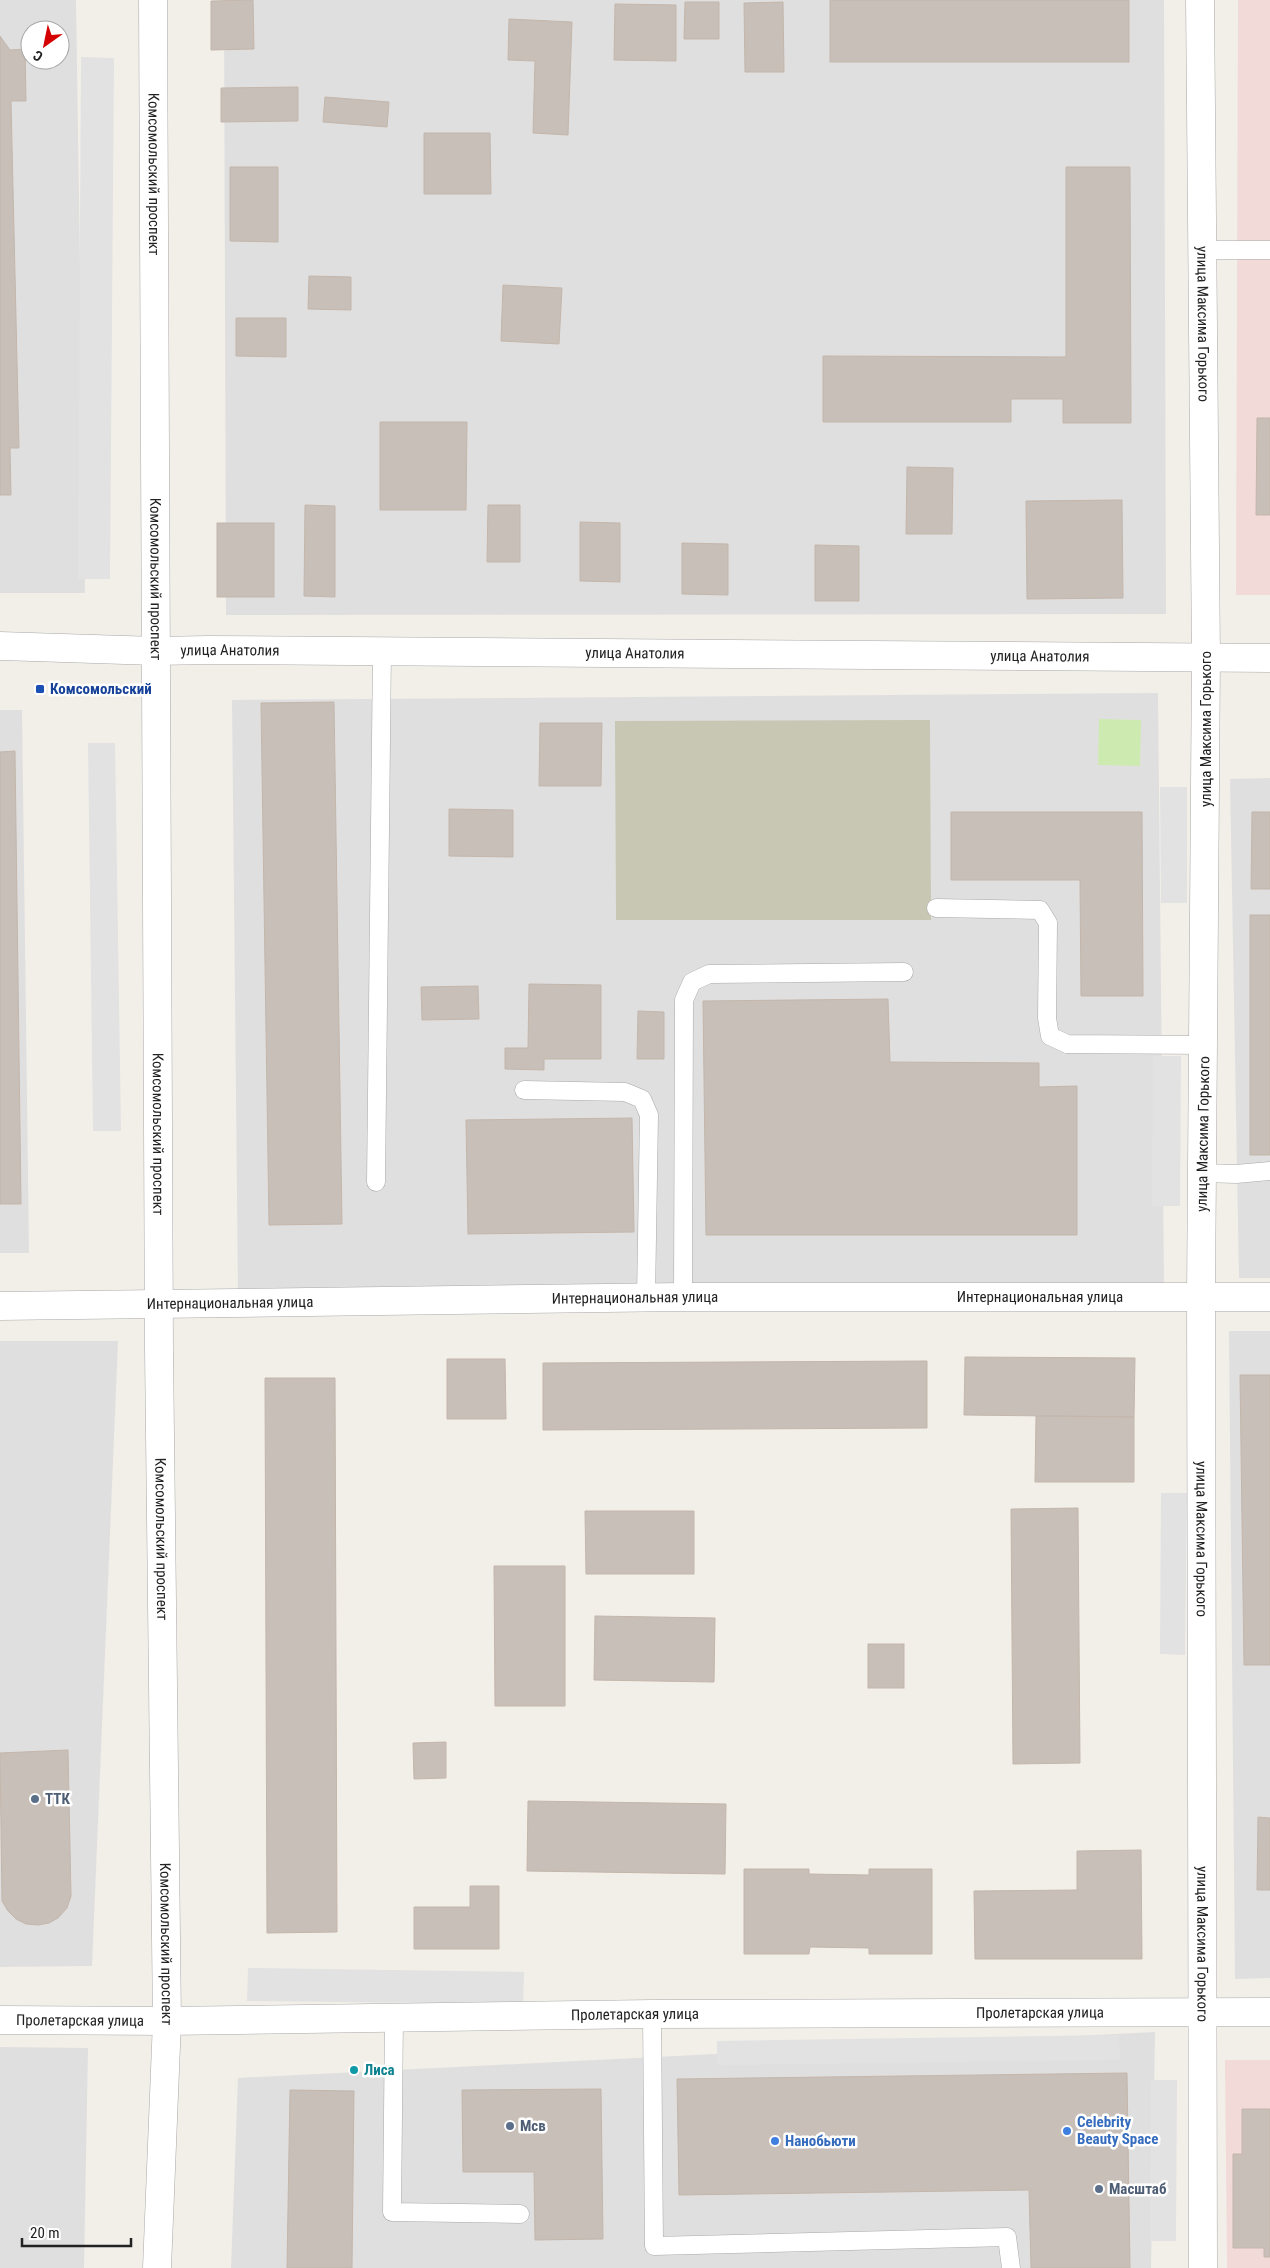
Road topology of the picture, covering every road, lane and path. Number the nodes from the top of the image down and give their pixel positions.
1 (153, 0) edge
2 (1200, 0) edge
3 (1202, 250) junction
4 (1270, 250) edge
5 (0, 646) edge
6 (156, 651) junction
7 (382, 651) junction
8 (1206, 658) junction
9 (1270, 658) edge
10 (936, 908) dead end
11 (904, 972) dead end
12 (1204, 1045) junction
13 (524, 1090) dead end
14 (1270, 1171) edge
15 (1202, 1173) junction
16 (376, 1182) dead end
17 (1201, 1296) junction
18 (683, 1297) junction
19 (1270, 1297) edge
20 (646, 1298) junction
21 (160, 1303) junction
22 (0, 1306) edge
23 (1270, 2012) edge
24 (1202, 2013) junction
25 (652, 2014) junction
26 (394, 2017) junction
27 (0, 2020) edge
28 (167, 2021) junction
29 (520, 2214) dead end
30 (156, 2268) edge
31 (1011, 2268) edge
32 (1203, 2268) edge

1 - 6 street, Комсомольский проспект
2 - 3 street, улица Максима Горького
3 - 4 lane
3 - 8 street, улица Максима Горького
5 - 6 street, улица Анатолия
6 - 7 street, улица Анатолия
6 - 21 street, Комсомольский проспект
7 - 8 street, улица Анатолия
7 - 16 lane
8 - 9 street, улица Анатолия
8 - 12 street, улица Максима Горького
10 - 12 lane
11 - 18 lane
12 - 15 street, улица Максима Горького
13 - 20 lane
14 - 15 lane
15 - 17 street, улица Максима Горького
17 - 18 street, Интернациональная улица
17 - 19 street, Интернациональная улица
17 - 24 street, улица Максима Горького
18 - 20 street, Интернациональная улица
20 - 21 street, Интернациональная улица
21 - 22 street, Интернациональная улица
21 - 28 street, Комсомольский проспект
23 - 24 street, Пролетарская улица
24 - 25 street, Пролетарская улица
24 - 32 street, улица Максима Горького
25 - 26 street, Пролетарская улица
25 - 31 lane
26 - 28 street, Пролетарская улица
26 - 29 lane
27 - 28 street, Пролетарская улица
28 - 30 street, Комсомольский проспект

